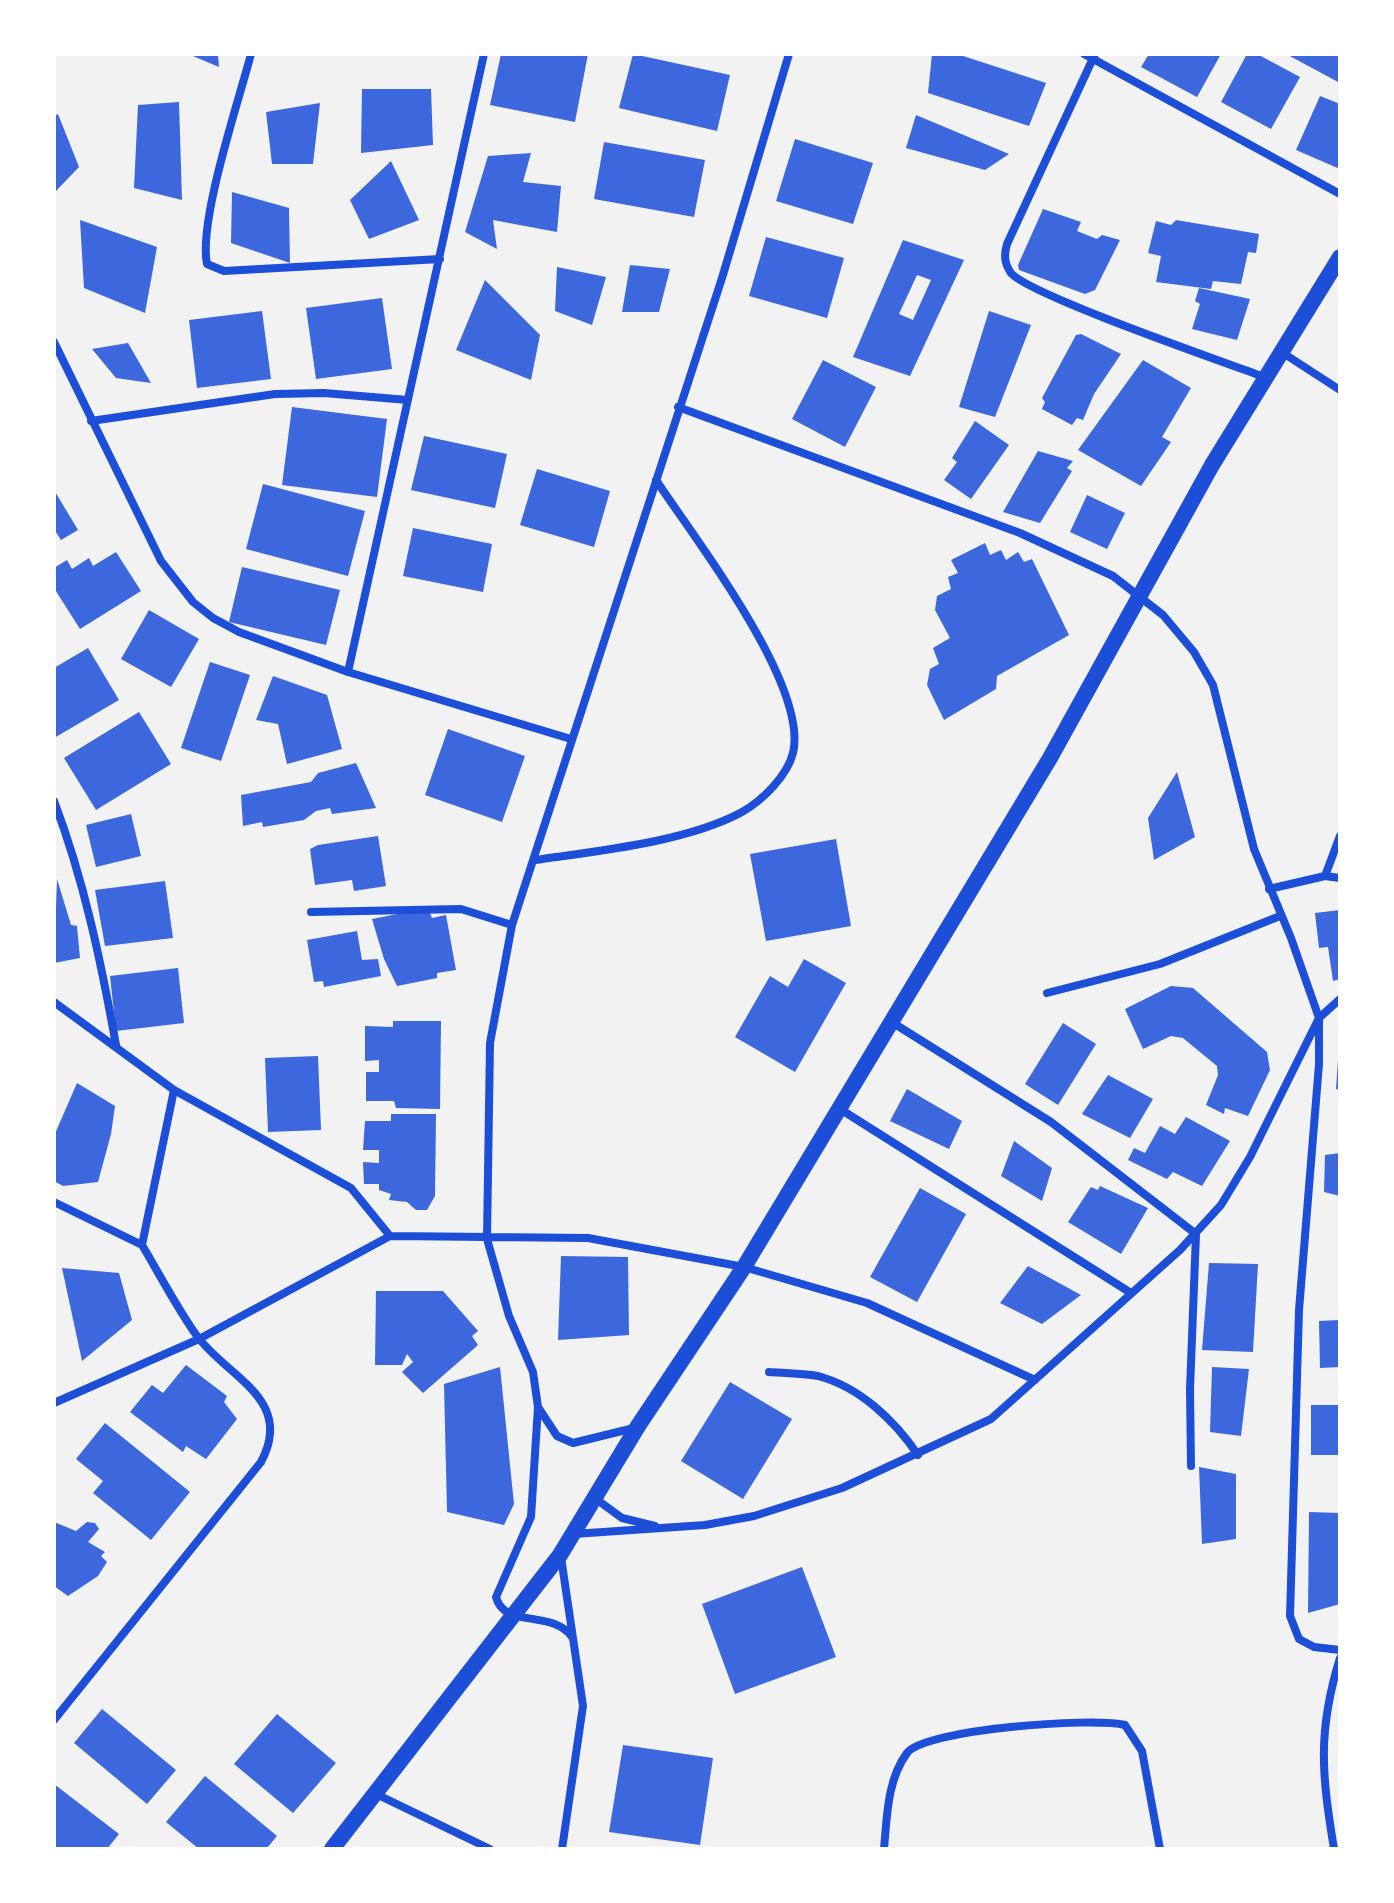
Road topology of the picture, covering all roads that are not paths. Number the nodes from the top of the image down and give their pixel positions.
1 (251, 54) edge
2 (484, 54) edge
3 (789, 54) edge
4 (1084, 54) edge
5 (1094, 57) edge
6 (1340, 194) edge
7 (1340, 257) edge
8 (440, 259) junction
9 (54, 342) edge
10 (1283, 353) junction
11 (1268, 379) junction
12 (1340, 390) edge
13 (408, 400) junction
14 (678, 407) junction
15 (91, 421) junction
16 (656, 480) junction
17 (1141, 595) junction
18 (348, 672) junction
19 (571, 739) junction
20 (54, 801) edge
21 (1340, 836) edge
22 (535, 860) junction
23 (1325, 876) junction
24 (1340, 878) edge
25 (1269, 889) junction
26 (311, 912) dead end
27 (1280, 916) junction
28 (512, 925) junction
29 (1047, 993) dead end
30 (1340, 999) edge
31 (54, 1002) edge
32 (1319, 1018) junction
33 (890, 1020) junction
34 (116, 1045) junction
35 (174, 1090) junction
36 (840, 1109) junction
37 (54, 1202) edge
38 (1196, 1234) junction
39 (390, 1236) junction
40 (487, 1239) junction
41 (142, 1245) junction
42 (744, 1267) junction
43 (1131, 1293) junction
44 (199, 1339) junction
45 (769, 1372) dead end
46 (1035, 1380) junction
47 (54, 1403) edge
48 (538, 1407) junction
49 (638, 1426) junction
50 (918, 1455) junction
51 (1191, 1466) dead end
52 (596, 1499) junction
53 (622, 1518) junction
54 (667, 1529) junction
55 (619, 1531) junction
56 (574, 1534) junction
57 (560, 1555) junction
58 (513, 1617) junction
59 (573, 1638) junction
60 (1340, 1650) edge
61 (1340, 1658) edge
62 (54, 1720) edge
63 (373, 1793) junction
64 (332, 1849) edge
65 (490, 1849) edge
66 (562, 1849) edge
67 (884, 1849) edge
68 (1160, 1849) edge
69 (1334, 1849) edge

1 - 8 street
2 - 8 street
3 - 14 street
4 - 5 street
5 - 6 street
5 - 11 street
7 - 10 main road
8 - 13 street
9 - 15 street
10 - 11 main road
10 - 12 street
11 - 17 main road
13 - 15 street
13 - 18 street
14 - 16 street
14 - 17 street
15 - 18 street
16 - 19 street
16 - 22 street
17 - 25 street
17 - 33 main road
18 - 19 street
19 - 22 street
20 - 34 street
21 - 23 street
22 - 28 street
23 - 24 street
23 - 25 street
25 - 27 street
26 - 28 street
27 - 29 street
27 - 32 street
28 - 40 street
30 - 32 street
31 - 34 street
32 - 38 street
32 - 60 street
33 - 36 main road
33 - 38 street
34 - 35 street
35 - 39 street
35 - 41 street
36 - 42 main road
36 - 43 street
37 - 41 street
38 - 43 street
38 - 51 street
39 - 40 street
39 - 44 street
40 - 42 street
40 - 48 street
41 - 44 street
42 - 46 street
42 - 49 main road
43 - 46 street
44 - 47 street
44 - 62 street
45 - 50 street
46 - 50 street
48 - 49 street
48 - 58 street
49 - 52 main road
50 - 54 street
52 - 53 street
52 - 56 main road
53 - 54 street
53 - 55 street
54 - 55 street
55 - 56 street
56 - 57 main road
57 - 58 main road
57 - 59 street
58 - 59 street
58 - 63 main road
59 - 66 street
61 - 69 street
63 - 64 main road
63 - 65 street
67 - 68 street

